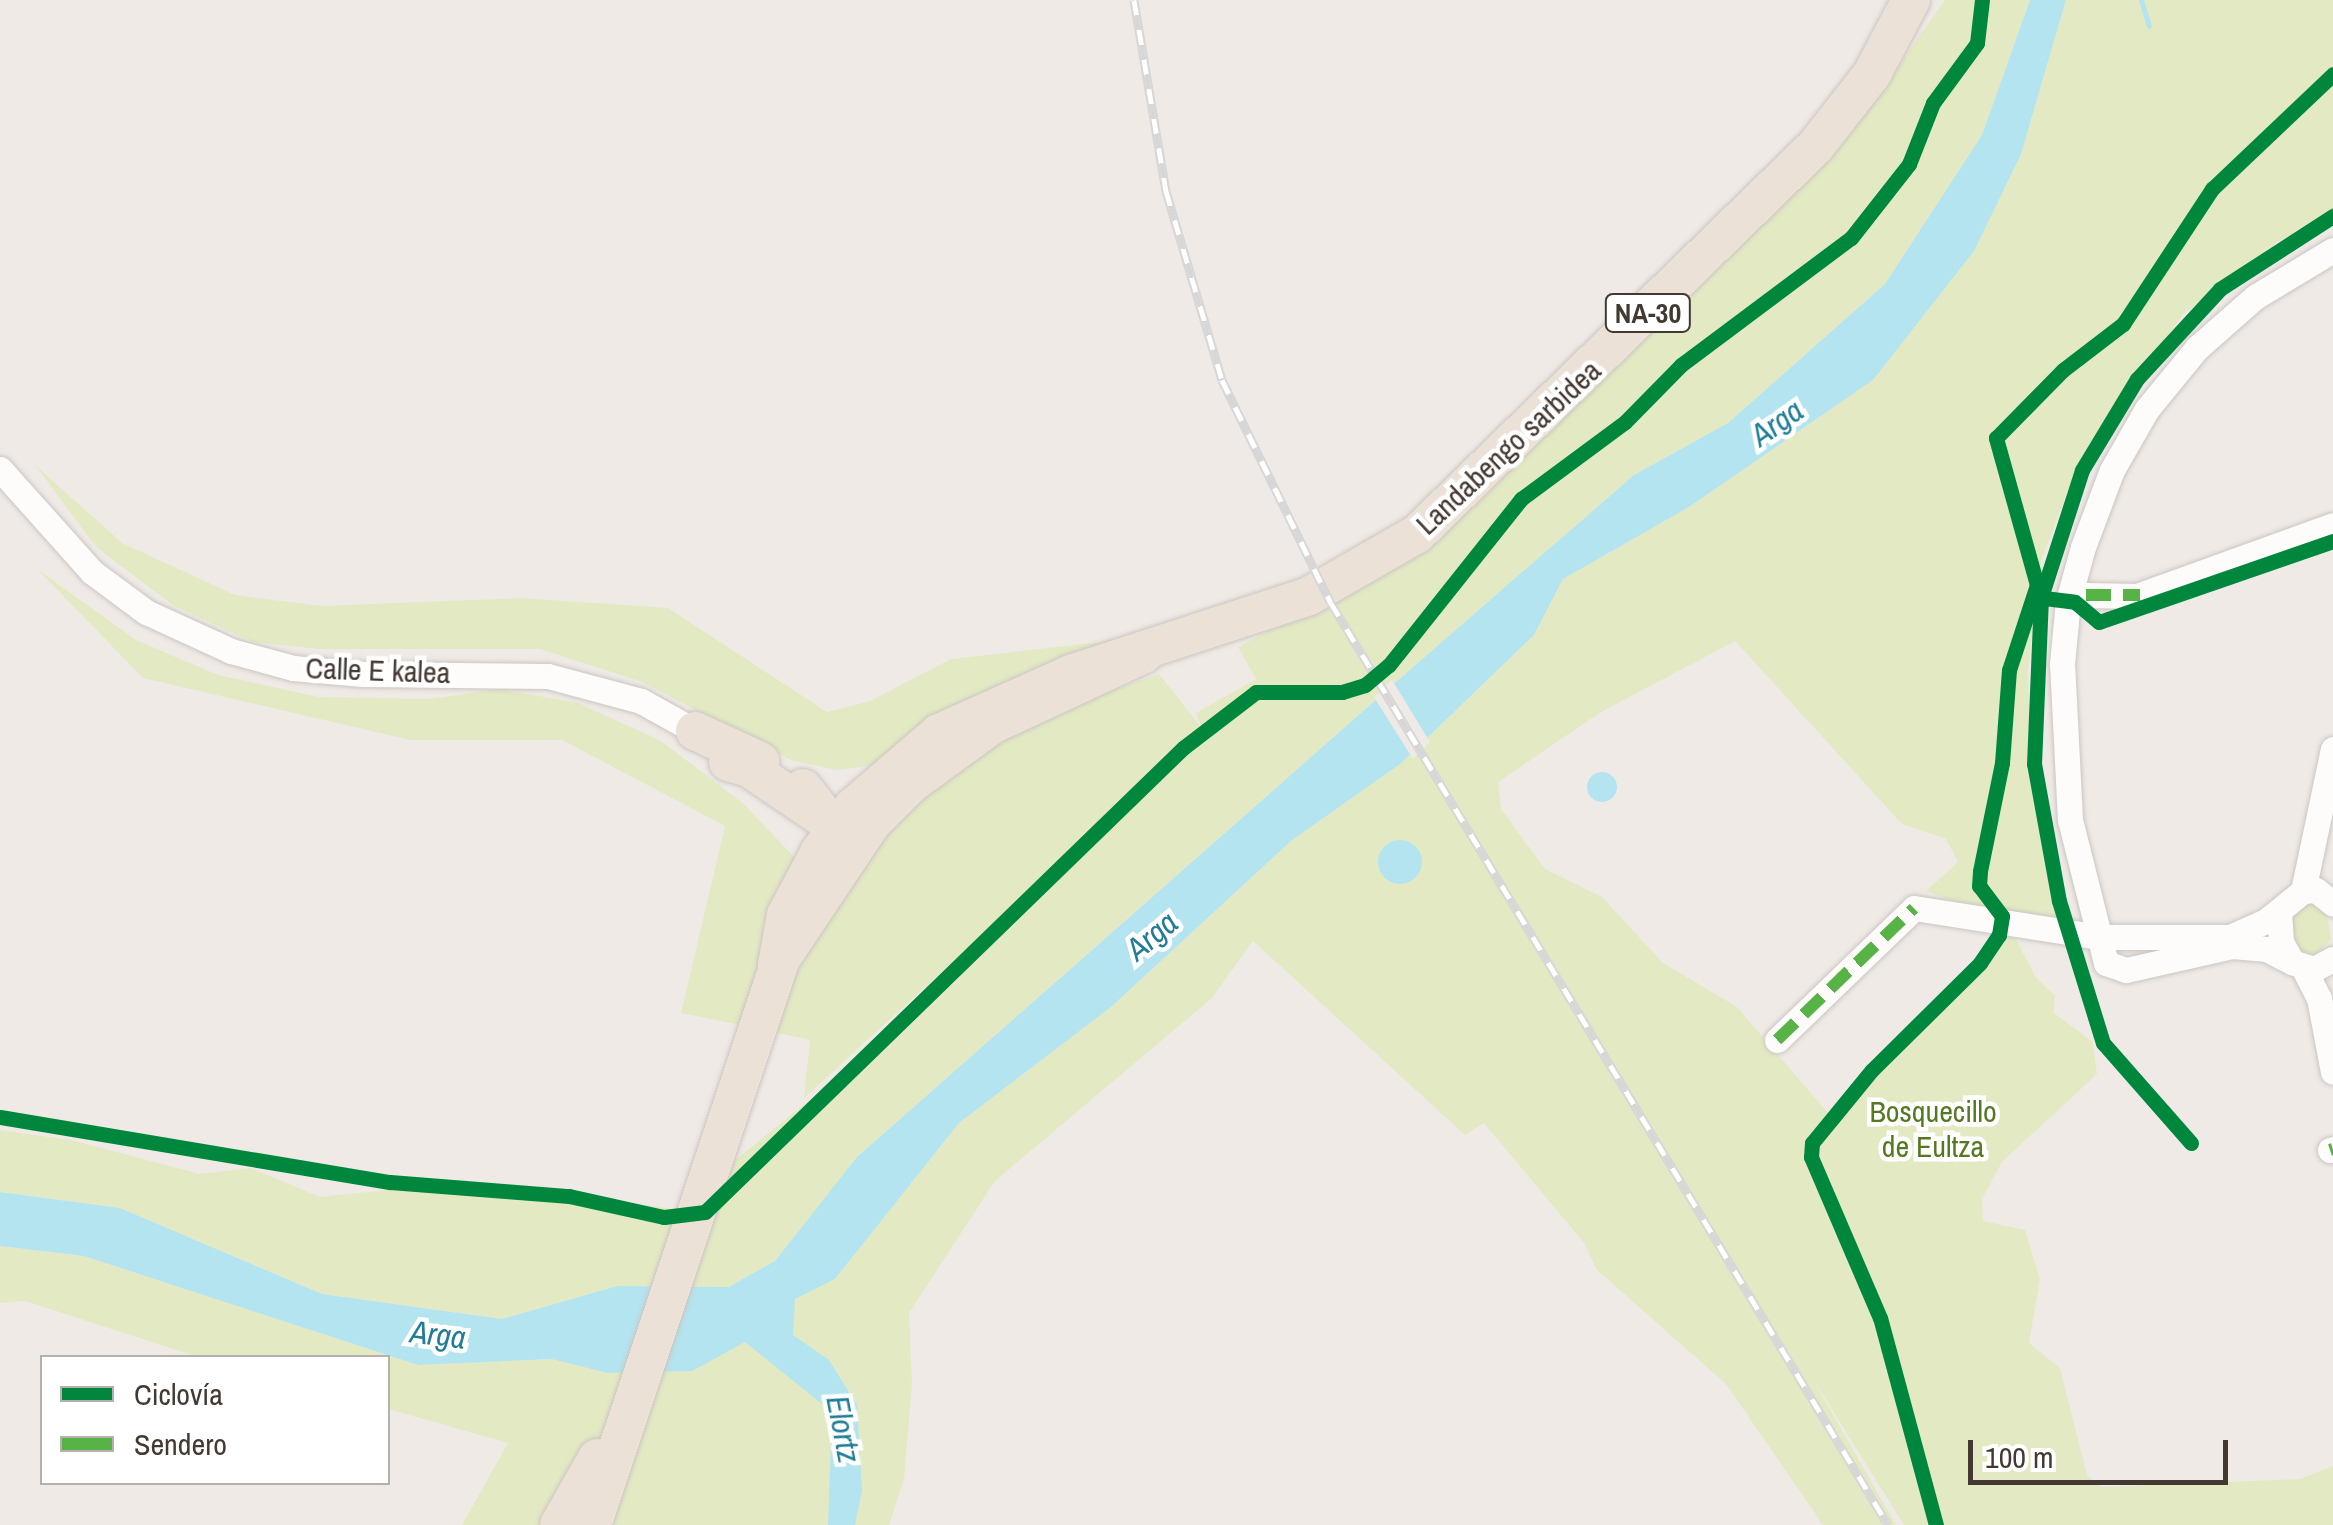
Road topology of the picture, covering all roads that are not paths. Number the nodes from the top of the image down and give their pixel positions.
1 (1911, 0) edge
2 (2333, 250) edge
3 (0, 469) edge
4 (2333, 525) edge
5 (2086, 594) dead end
6 (1144, 654) junction
7 (695, 730) junction
8 (2333, 748) edge
9 (949, 754) junction
10 (728, 762) junction
11 (878, 782) junction
12 (803, 788) junction
13 (835, 824) junction
14 (807, 871) junction
15 (2303, 891) junction
16 (2333, 904) edge
17 (2279, 912) junction
18 (2098, 937) junction
19 (2333, 959) edge
20 (777, 965) junction
21 (2298, 965) junction
22 (1778, 1040) dead end
23 (2333, 1072) edge
24 (608, 1473) junction
25 (559, 1525) edge
26 (592, 1525) edge
27 (612, 1525) edge

1 - 6 highway, Landabengo sarbidea / NA-30
2 - 18 street
3 - 7 street, Calle E kalea
4 - 5 street
6 - 9 highway
6 - 11 highway
7 - 10 highway
7 - 12 highway
8 - 15 street
9 - 13 highway
9 - 20 highway
10 - 13 highway
10 - 14 highway
11 - 12 highway
11 - 13 highway
12 - 13 highway
13 - 14 highway
13 - 20 highway
14 - 20 highway
15 - 16 street
15 - 17 street
17 - 18 street
17 - 21 street
18 - 21 street
18 - 22 street
19 - 21 street
20 - 24 highway
21 - 23 street
24 - 25 highway
24 - 26 highway
24 - 27 highway

